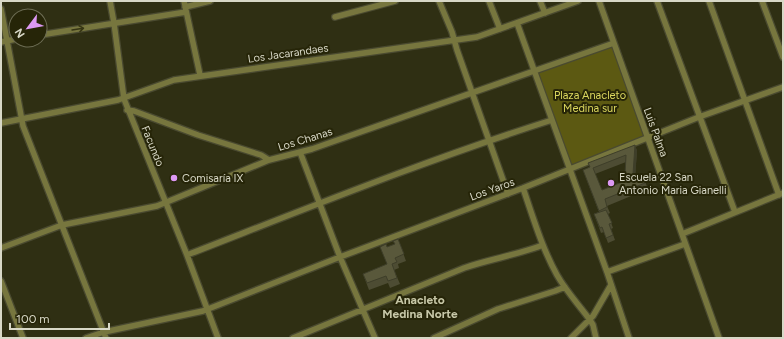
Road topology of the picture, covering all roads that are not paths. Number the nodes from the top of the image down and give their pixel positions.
1 (110, 1) edge
2 (210, 1) edge
3 (395, 1) edge
4 (439, 1) edge
5 (489, 1) edge
6 (540, 1) edge
7 (578, 1) edge
8 (599, 1) edge
9 (657, 1) edge
10 (709, 1) edge
11 (762, 1) edge
12 (185, 6) edge
13 (1, 9) edge
14 (545, 13) junction
15 (335, 17) dead end
16 (114, 23) junction
17 (517, 23) junction
18 (500, 29) junction
19 (48, 34) edge
20 (454, 40) junction
21 (4, 41) edge
22 (614, 43) junction
23 (783, 57) edge
24 (535, 71) junction
25 (200, 75) junction
26 (783, 87) edge
27 (472, 93) junction
28 (124, 99) junction
29 (745, 100) junction
30 (127, 110) junction
31 (700, 117) junction
32 (22, 119) junction
33 (552, 120) junction
34 (1, 123) edge
35 (648, 138) junction
36 (488, 140) junction
37 (300, 152) junction
38 (269, 160) junction
39 (571, 170) junction
40 (523, 188) junction
41 (508, 194) junction
42 (781, 194) edge
43 (165, 203) junction
44 (319, 204) junction
45 (735, 212) junction
46 (62, 225) junction
47 (682, 234) junction
48 (685, 244) junction
49 (543, 245) junction
50 (1, 248) edge
51 (187, 255) junction
52 (340, 256) junction
53 (607, 272) junction
54 (1, 281) edge
55 (611, 285) junction
56 (565, 287) junction
57 (207, 309) junction
58 (364, 309) junction
59 (590, 320) junction
60 (105, 335) edge
61 (23, 338) edge
62 (86, 338) edge
63 (218, 338) edge
64 (292, 338) edge
65 (375, 338) edge
66 (434, 338) edge
67 (571, 338) edge
68 (596, 338) edge
69 (629, 338) edge
70 (719, 338) edge

1 - 16 street, Facundo
2 - 12 street
3 - 15 street
4 - 20 street
5 - 18 street
6 - 14 street
7 - 14 street, Los Jacarandaes
8 - 22 street, Luis Palma
9 - 31 street
10 - 29 street
11 - 23 street
12 - 16 street
12 - 25 street
13 - 21 street
14 - 17 street, Los Jacarandaes
19 -> 16 street
16 - 28 street, Facundo
17 - 18 street, Los Jacarandaes
17 - 24 street
18 - 20 street, Los Jacarandaes
20 - 25 street, Los Jacarandaes
20 - 27 street
21 - 32 street
22 - 24 street, Los Chanas
22 - 35 street, Luis Palma
24 - 27 street, Los Chanas
24 - 33 street
25 - 28 street, Los Jacarandaes
26 - 29 street, Los Yaros
27 - 36 street
27 - 37 street, Los Chanas
28 - 30 street, Facundo
28 - 32 street, Los Jacarandaes
29 - 31 street, Los Yaros
29 - 42 street
30 - 38 street
30 - 43 street, Facundo
31 - 35 street, Los Yaros
31 - 45 street
32 - 34 street, Los Jacarandaes
32 - 46 street
33 - 36 street
33 - 39 street
35 - 39 street, Los Yaros
35 - 47 street, Luis Palma
36 - 41 street
36 - 44 street
37 - 38 street, Los Chanas
37 - 44 street
38 - 43 street, Los Chanas
39 - 40 street, Los Yaros
39 - 53 street
40 - 41 street, Los Yaros
40 - 49 street
41 - 52 street, Los Yaros
42 - 45 street
43 - 46 street, Los Chanas
43 - 51 street, Facundo
44 - 51 street
44 - 52 street
45 - 47 street
46 - 50 street, Los Chanas
46 - 60 street
47 - 48 street, Luis Palma
48 - 53 street
48 - 70 street, Luis Palma
49 - 56 street
49 - 58 street
51 - 57 street, Facundo
52 - 57 street, Los Yaros
52 - 58 street
53 - 55 street
54 - 61 street
55 - 59 street
55 - 69 street
56 - 59 street
56 - 66 street
57 - 60 street, Los Yaros
57 - 63 street, Facundo
58 - 64 street
58 - 65 street
59 - 67 street
59 - 68 street
60 - 62 street, Los Yaros

